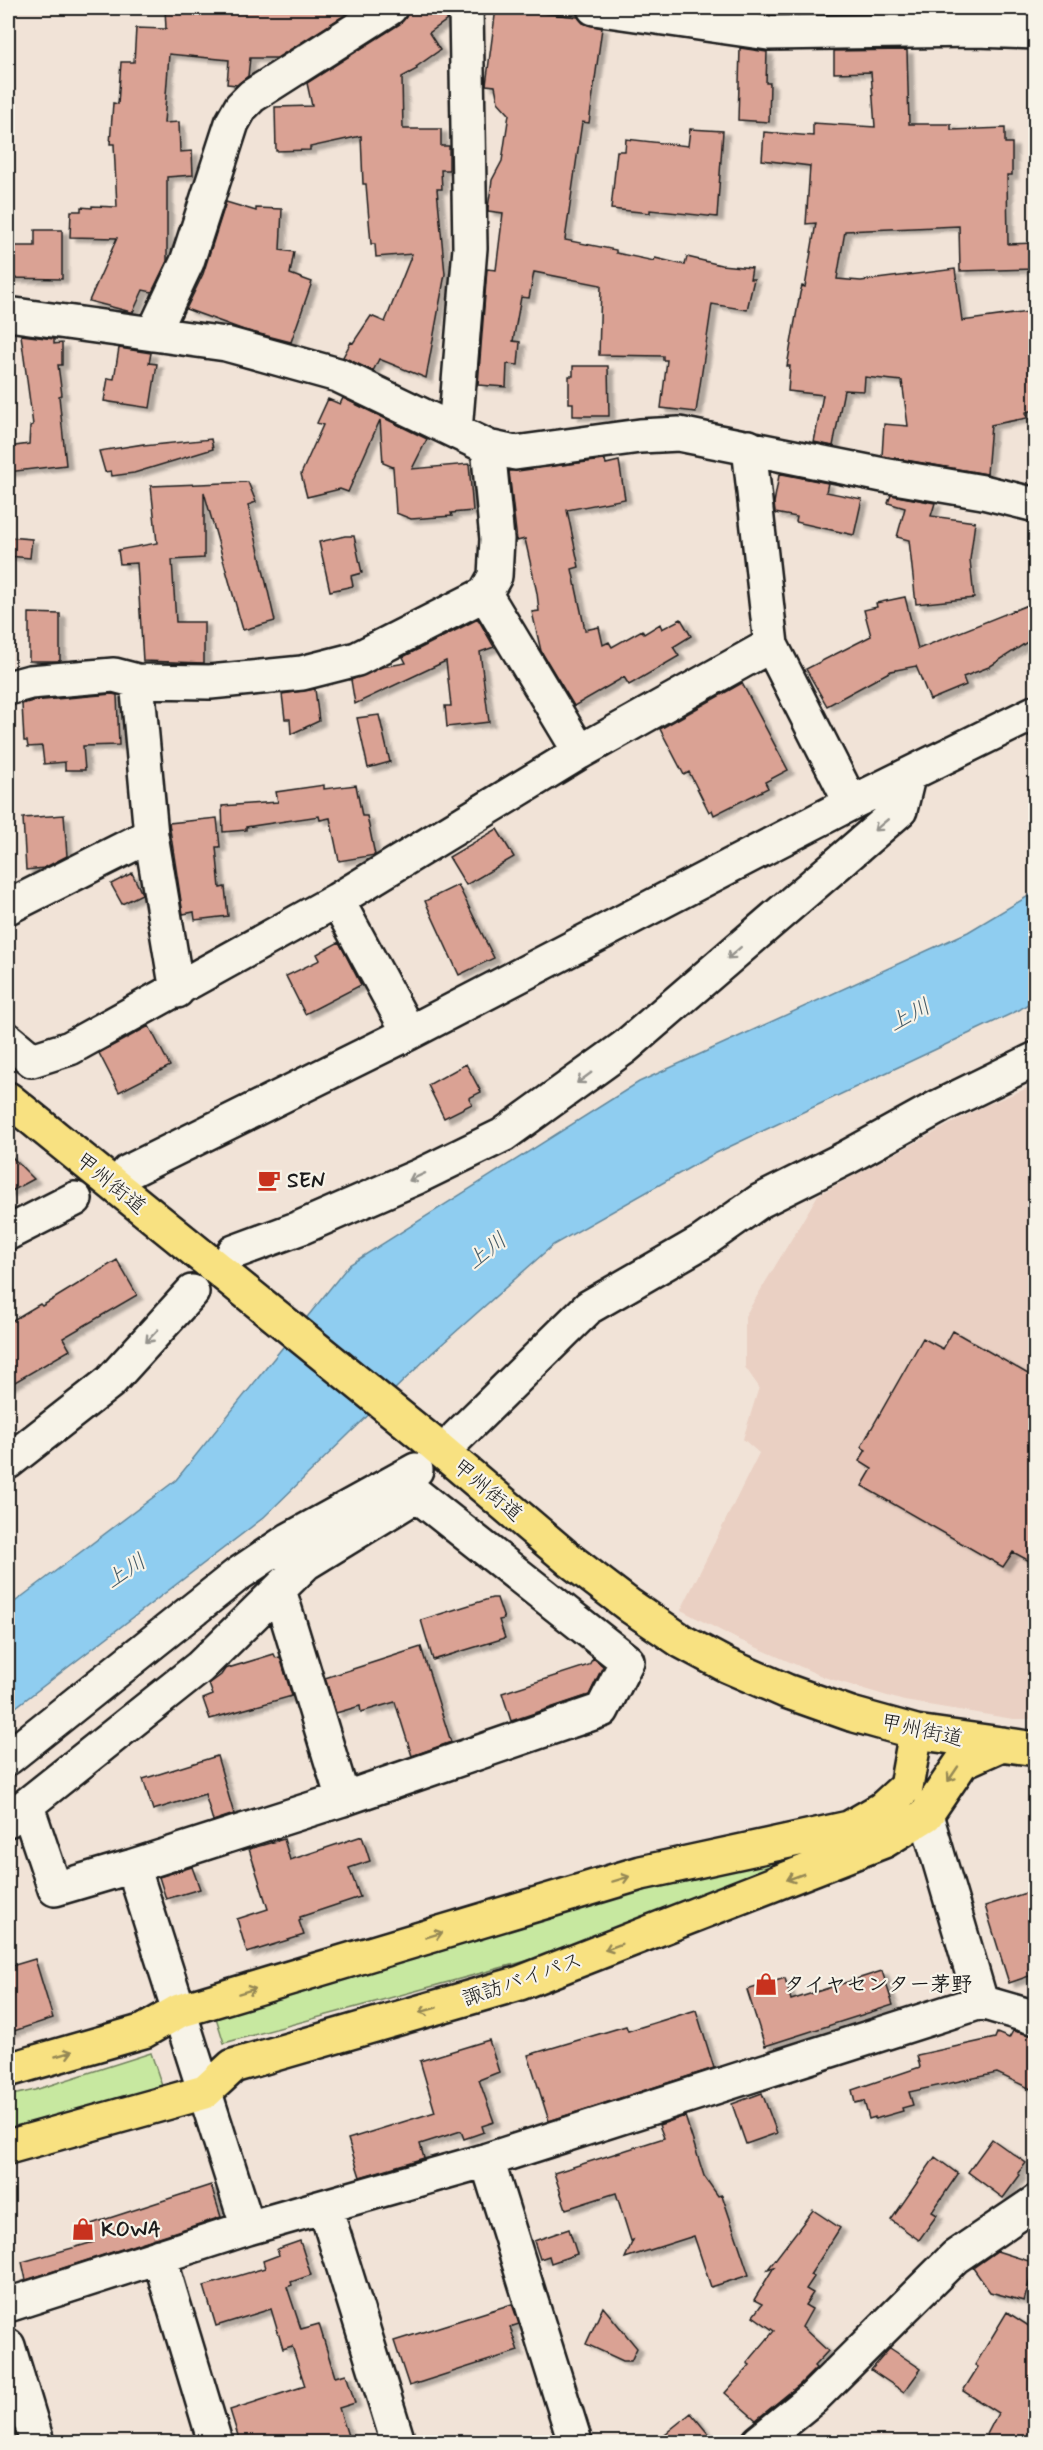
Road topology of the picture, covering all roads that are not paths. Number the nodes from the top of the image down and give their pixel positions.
1 (390, 8) edge
2 (466, 8) edge
3 (594, 8) edge
4 (1035, 32) edge
5 (8, 314) edge
6 (153, 334) junction
7 (455, 430) junction
8 (488, 447) junction
9 (748, 447) junction
10 (1035, 505) edge
11 (485, 594) junction
12 (771, 645) junction
13 (136, 681) junction
14 (8, 688) edge
15 (1035, 712) edge
16 (580, 752) junction
17 (908, 777) junction
18 (852, 803) junction
19 (151, 836) junction
20 (337, 900) junction
21 (8, 906) edge
22 (177, 991) junction
23 (408, 1033) junction
24 (8, 1040) edge
25 (1035, 1059) edge
26 (8, 1099) edge
27 (128, 1172) dead end
28 (75, 1199) dead end
29 (8, 1233) edge
30 (234, 1252) dead end
31 (192, 1292) dead end
32 (444, 1439) junction
33 (8, 1462) edge
34 (416, 1470) dead end
35 (279, 1590) junction
36 (916, 1732) junction
37 (1002, 1744) junction
38 (1035, 1749) edge
39 (8, 1758) edge
40 (343, 1799) junction
41 (17, 1813) edge
42 (926, 1815) junction
43 (133, 1866) junction
44 (981, 2002) junction
45 (179, 2011) junction
46 (1035, 2018) edge
47 (8, 2070) edge
48 (204, 2091) junction
49 (8, 2147) edge
50 (487, 2160) junction
51 (1035, 2202) edge
52 (325, 2207) junction
53 (248, 2228) junction
54 (159, 2256) junction
55 (8, 2305) edge
56 (8, 2346) edge
57 (37, 2442) edge
58 (215, 2442) edge
59 (398, 2442) edge
60 (575, 2442) edge
61 (759, 2442) edge

1 - 6 street
2 - 7 street
3 - 4 street
5 - 6 street
6 - 7 street
7 - 8 street
8 - 9 street
8 - 11 street
9 - 10 street
9 - 12 street
11 - 13 street
11 - 16 street
12 - 16 street
12 - 18 street
13 - 14 street
13 - 19 street
15 - 17 street
16 - 20 street
17 - 18 street
17 -> 30 street
18 - 23 street
19 - 21 street
19 - 22 street
20 - 22 street
20 - 23 street
22 - 24 street
23 - 27 street
25 - 32 street
26 - 32 highway, 甲州街道
28 - 29 street
31 -> 33 street
32 - 36 highway, 甲州街道
34 - 39 street
35 - 40 street
35 - 40 street
35 - 41 street
36 - 37 highway, 甲州街道
45 -> 36 highway
37 - 38 highway, 甲州街道
37 -> 42 highway, 諏訪バイパス
40 - 43 street
41 - 43 street
42 - 44 street
42 -> 48 highway, 諏訪バイパス
43 - 45 street
44 - 46 street
44 - 50 street
47 -> 45 highway
45 - 48 street
48 - 49 highway, 諏訪バイパス
48 - 53 street
50 - 52 street
50 - 60 street
51 - 61 street
52 - 53 street
52 - 59 street
53 - 54 street
54 - 55 street
54 - 58 street
56 - 57 street

